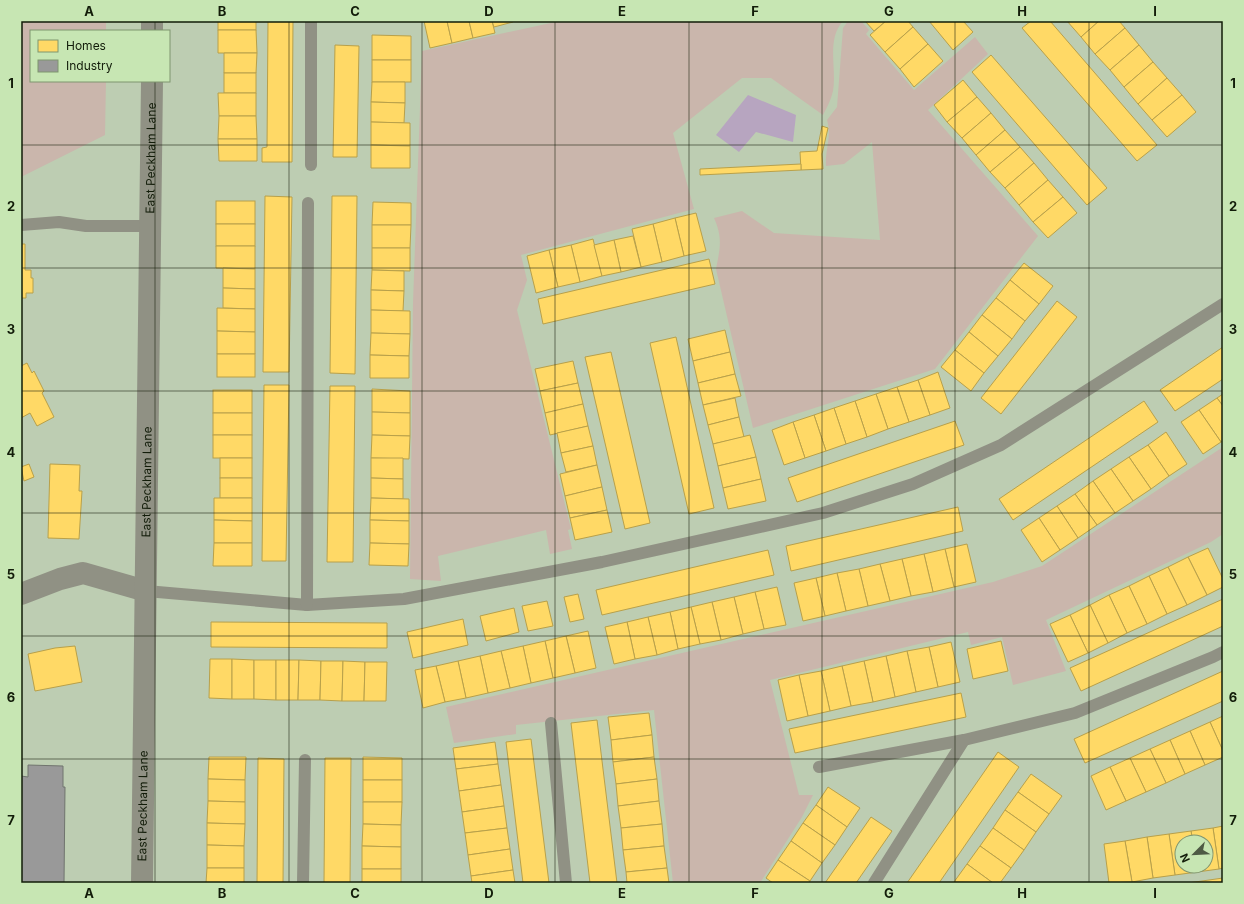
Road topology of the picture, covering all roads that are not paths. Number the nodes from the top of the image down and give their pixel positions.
1 (311, 21) edge
2 (152, 82) edge
3 (311, 165) dead end
4 (308, 203) dead end
5 (21, 225) edge
6 (150, 226) junction
7 (1223, 304) edge
8 (146, 591) junction
9 (21, 594) edge
10 (307, 605) junction
11 (1223, 652) edge
12 (551, 723) dead end
13 (964, 740) junction
14 (305, 760) dead end
15 (819, 767) dead end
16 (142, 883) edge
17 (303, 883) edge
18 (566, 883) edge
19 (874, 883) edge

1 - 3 lane
2 - 6 street, East Peckham Lane
4 - 10 lane
5 - 6 lane
6 - 8 street, East Peckham Lane
7 - 10 lane
8 - 9 street
8 - 10 lane
8 - 16 street, East Peckham Lane
11 - 13 lane
12 - 18 lane
13 - 15 lane
13 - 19 lane
14 - 17 lane

